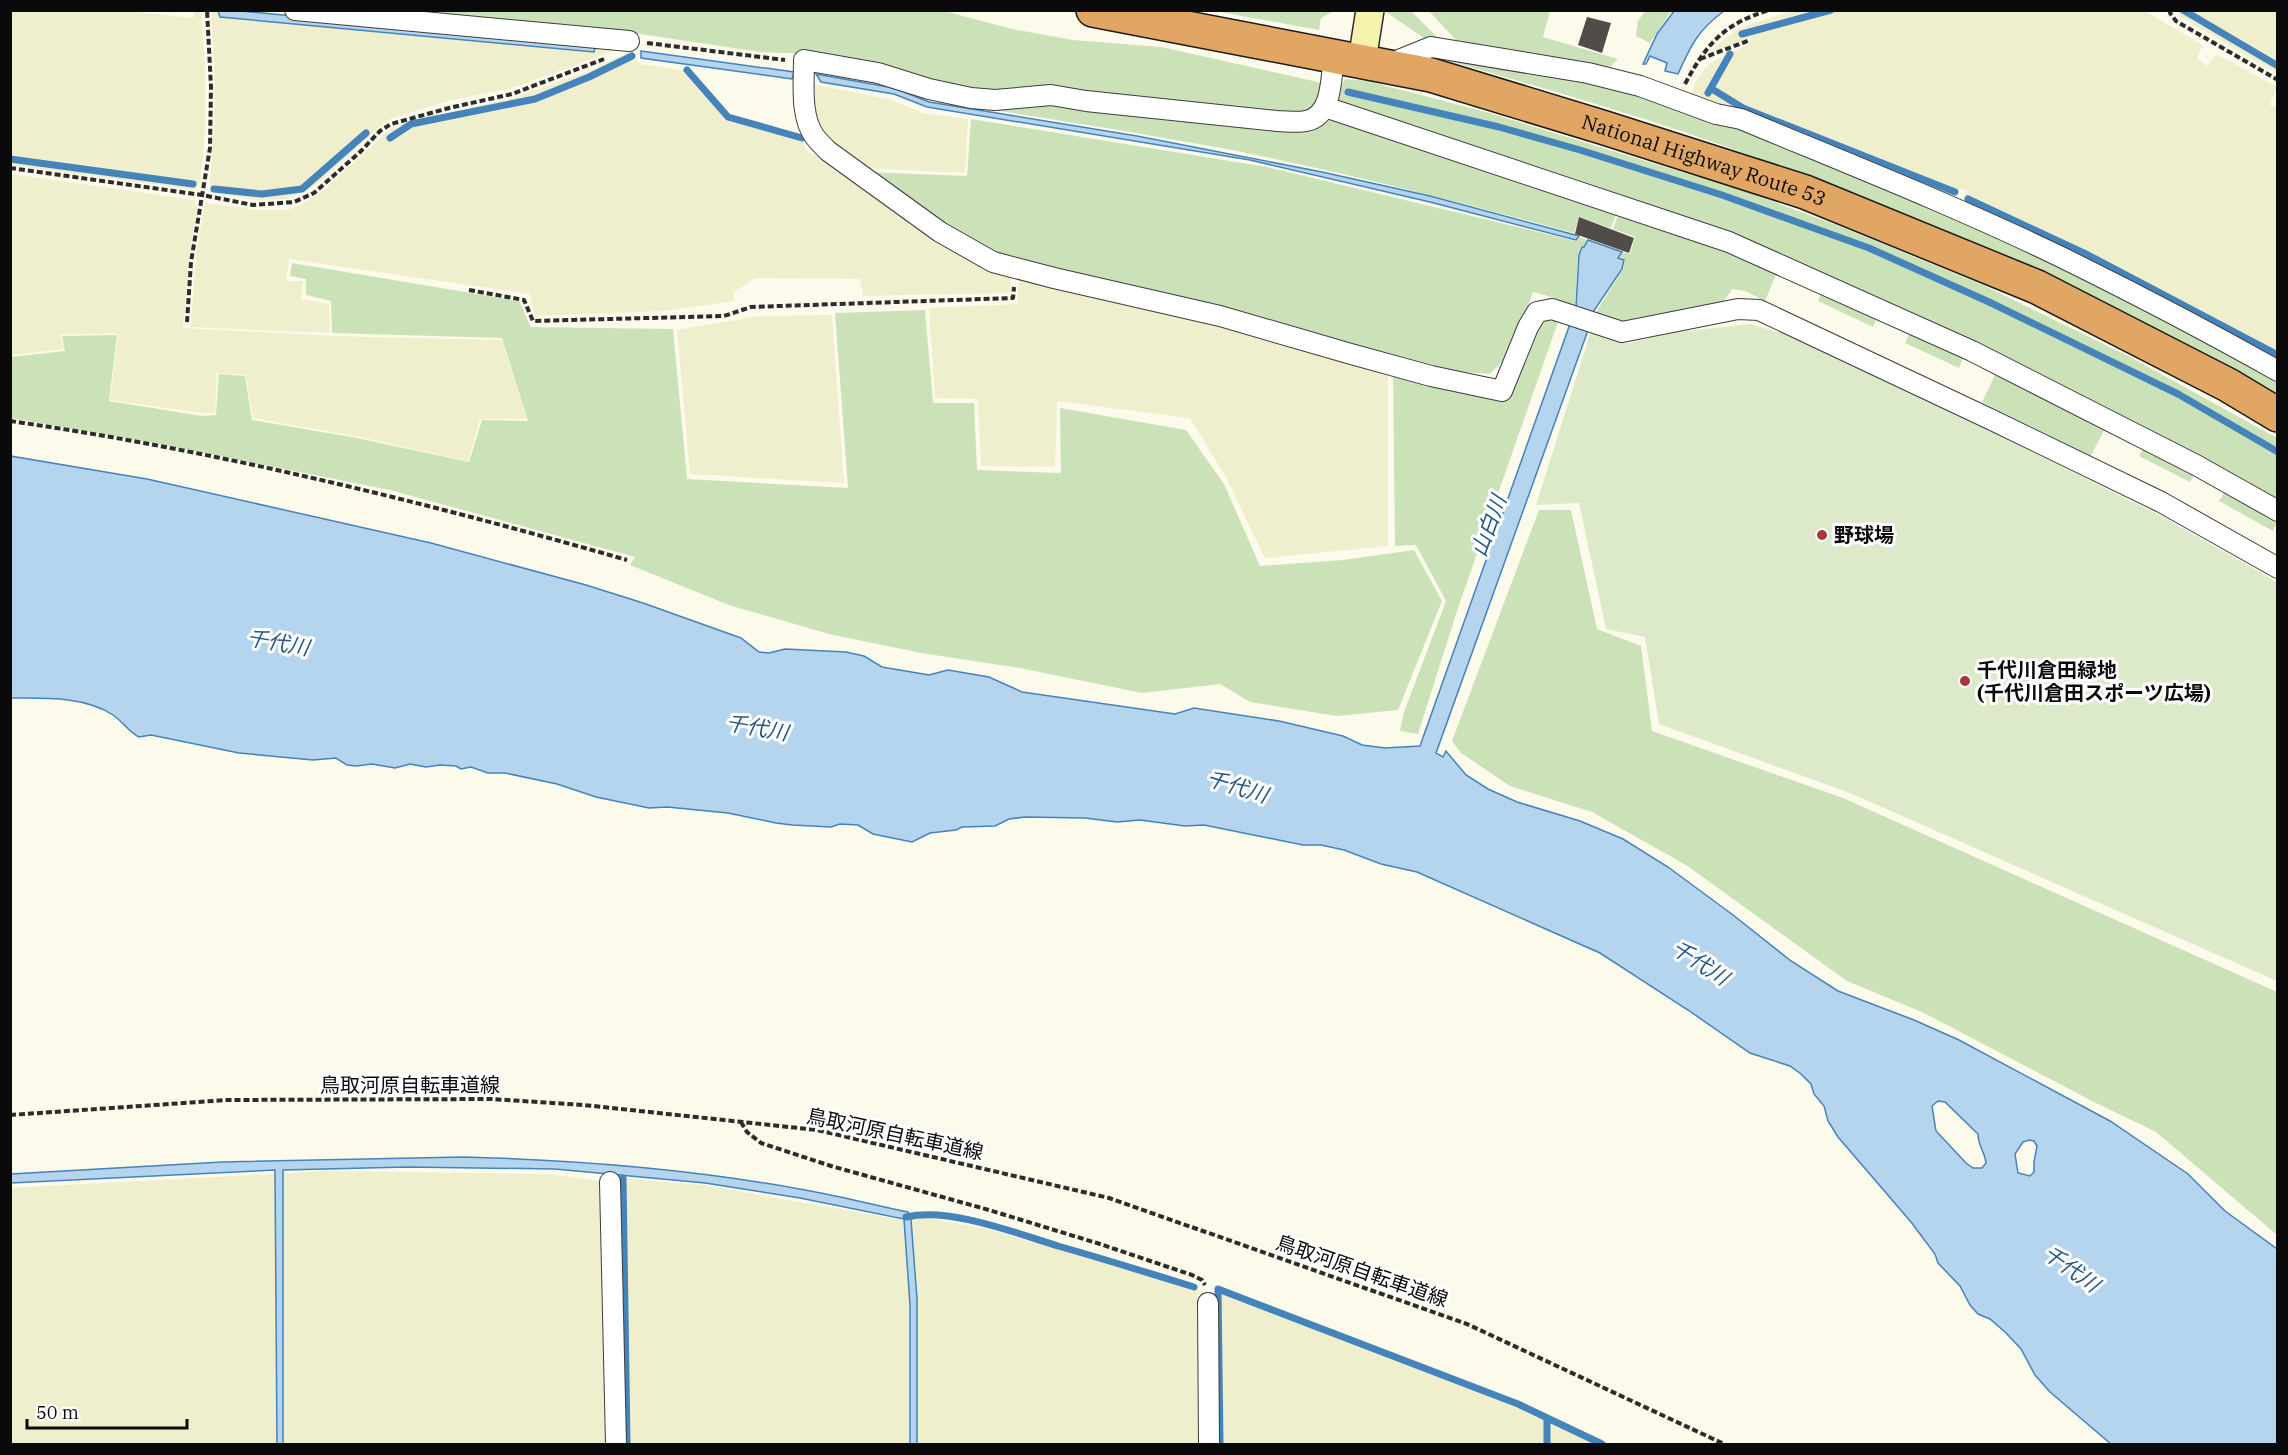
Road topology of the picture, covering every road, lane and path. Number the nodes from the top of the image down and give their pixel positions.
1 (207, 10) edge
2 (295, 10) edge
3 (1093, 10) edge
4 (1370, 10) edge
5 (1769, 10) edge
6 (2170, 10) edge
7 (1750, 40) dead end
8 (629, 41) junction
9 (804, 60) junction
10 (1699, 60) junction
11 (1360, 61) junction
12 (2277, 80) edge
13 (1677, 100) junction
14 (1324, 107) junction
15 (10, 168) edge
16 (202, 195) junction
17 (1015, 268) junction
18 (469, 290) dead end
19 (187, 321) dead end
20 (2277, 370) edge
21 (2277, 415) edge
22 (10, 421) edge
23 (2277, 511) edge
24 (627, 560) dead end
25 (2277, 568) edge
26 (10, 1115) edge
27 (741, 1122) junction
28 (610, 1182) dead end
29 (1208, 1304) joint
30 (616, 1444) edge
31 (1209, 1444) edge
32 (1724, 1444) edge

1 - 16 path
2 - 8 street
3 - 11 highway, National Highway Route 53
4 - 11 main road
5 - 10 path
6 - 12 path
7 - 10 path
8 - 9 path
8 - 16 path
9 - 14 street
9 - 17 street
10 - 13 path
11 - 13 street
11 - 14 street
11 - 21 highway, National Highway Route 53
13 - 20 street
14 - 23 street
15 - 16 path
16 - 19 path
17 - 18 path
17 - 25 street
22 - 24 path
26 - 27 path, 鳥取河原自転車道線
27 - 29 path
27 - 32 path, 鳥取河原自転車道線
28 - 30 street
29 - 31 street

